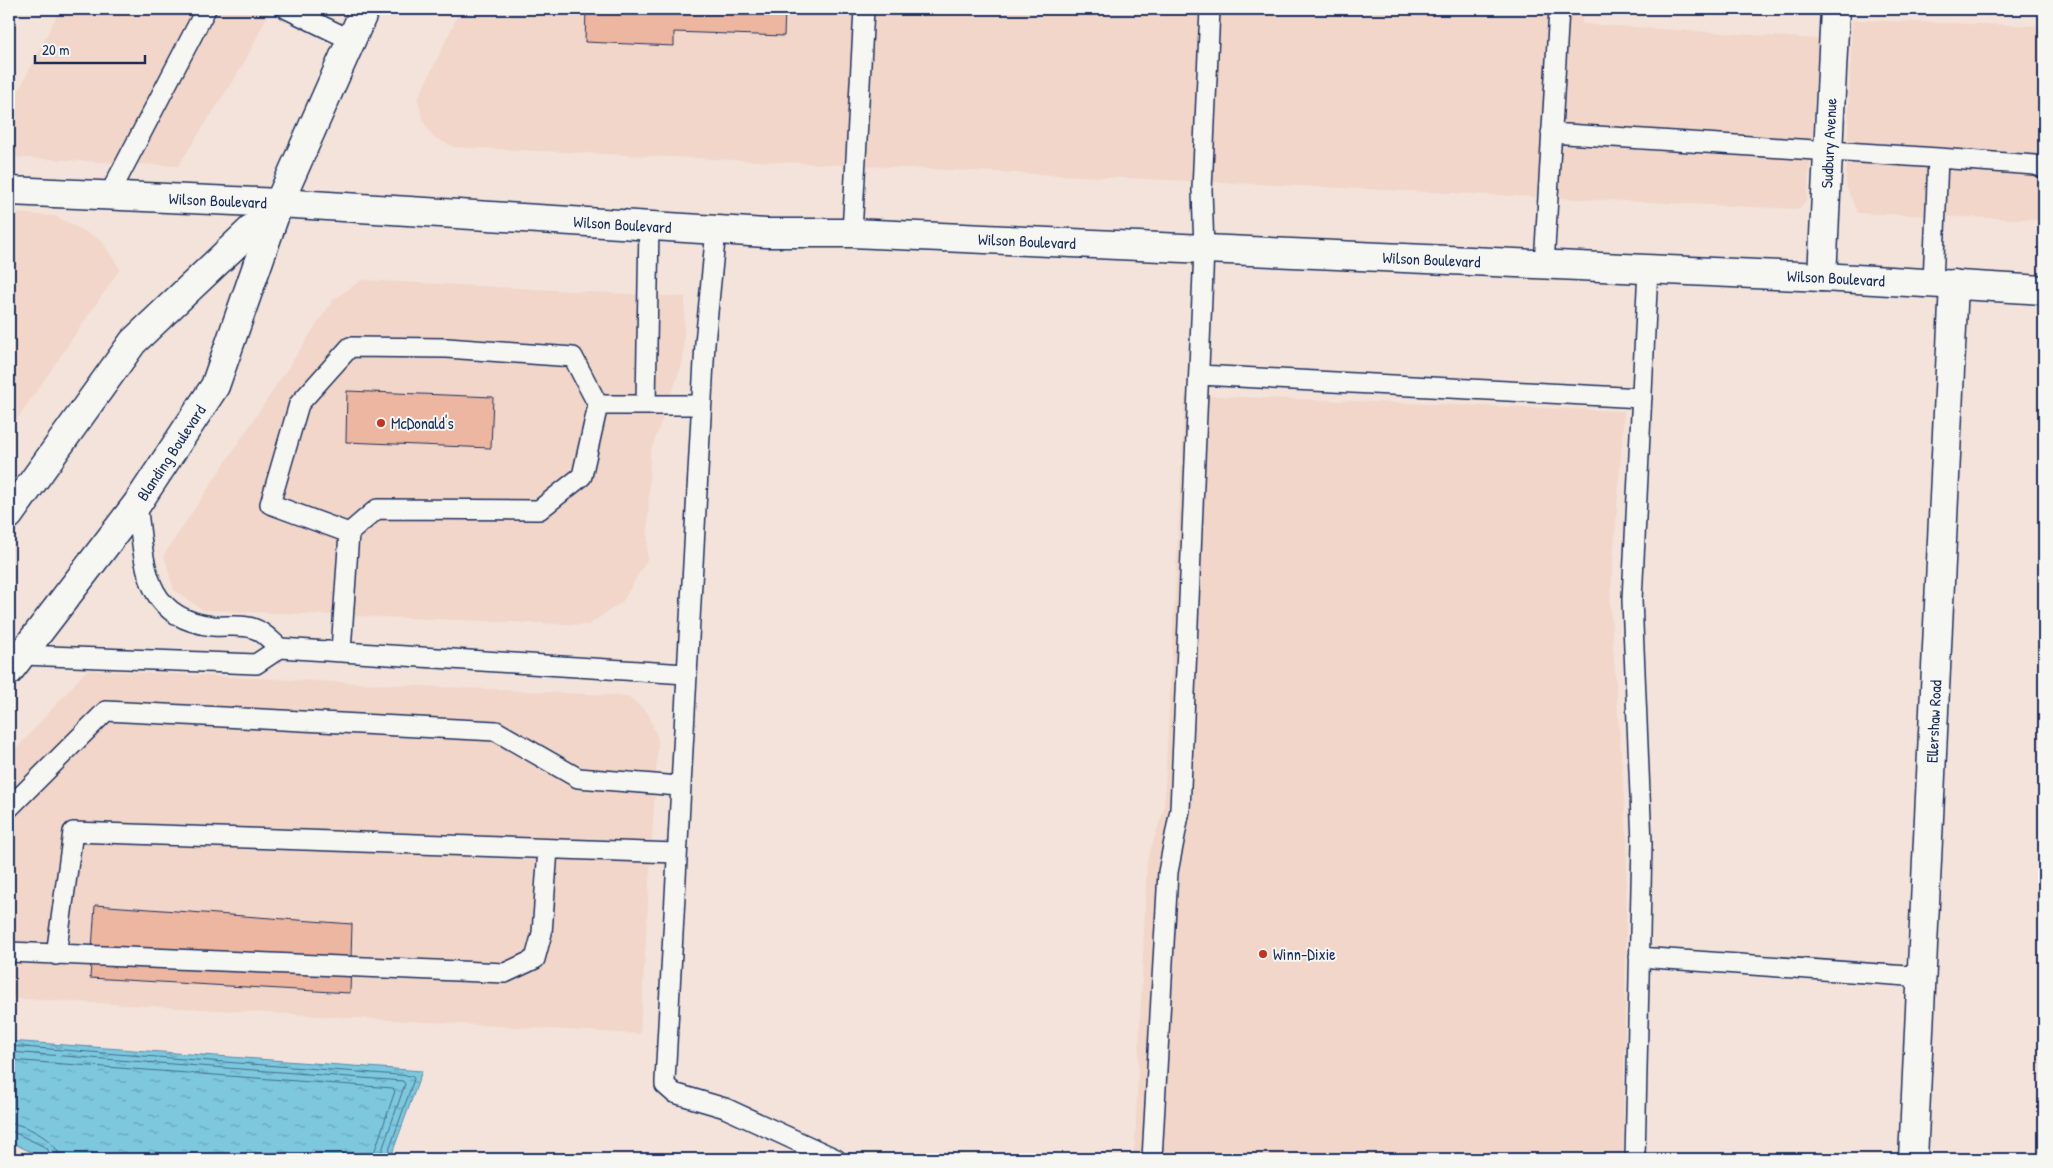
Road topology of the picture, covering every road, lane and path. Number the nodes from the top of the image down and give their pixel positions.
1 (206, 9) edge
2 (286, 9) edge
3 (365, 9) edge
4 (864, 9) edge
5 (1210, 9) edge
6 (1559, 9) edge
7 (1835, 9) edge
8 (351, 40) junction
9 (1551, 133) junction
10 (1829, 152) junction
11 (1938, 158) junction
12 (2044, 168) edge
13 (9, 191) edge
14 (108, 197) junction
15 (279, 203) junction
16 (649, 224) junction
17 (716, 230) junction
18 (852, 233) junction
19 (1204, 250) junction
20 (1544, 265) junction
21 (1648, 269) junction
22 (1822, 277) junction
23 (1944, 283) junction
24 (2044, 285) edge
25 (1199, 375) junction
26 (1642, 398) junction
27 (598, 405) junction
28 (646, 405) junction
29 (701, 406) junction
30 (137, 504) junction
31 (9, 515) edge
32 (349, 533) junction
33 (280, 648) junction
34 (341, 651) junction
35 (16, 663) edge
36 (686, 674) junction
37 (680, 786) junction
38 (9, 808) edge
39 (548, 849) junction
40 (676, 853) junction
41 (9, 952) edge
42 (56, 955) junction
43 (1639, 958) junction
44 (1922, 977) junction
45 (836, 1159) edge
46 (1152, 1159) edge
47 (1636, 1159) edge
48 (1913, 1159) edge

1 - 14 lane
2 - 8 lane
3 - 8 main road, Blanding Boulevard
4 - 18 lane
5 - 19 lane
6 - 9 lane
7 - 10 main road, Sudbury Avenue
8 - 15 main road, Blanding Boulevard
9 - 10 lane
9 - 20 lane
10 - 11 lane
10 - 22 main road, Sudbury Avenue
11 - 12 lane
11 - 23 lane
13 - 14 main road, Wilson Boulevard
14 - 15 main road, Wilson Boulevard
15 - 16 main road, Wilson Boulevard
15 - 30 main road, Blanding Boulevard
15 - 31 main road, Blanding Boulevard
16 - 17 main road, Wilson Boulevard
16 - 28 lane
17 - 18 main road, Wilson Boulevard
17 - 29 lane
18 - 19 main road, Wilson Boulevard
19 - 20 main road, Wilson Boulevard
19 - 25 lane
20 - 21 main road, Wilson Boulevard
21 - 22 main road, Wilson Boulevard
21 - 26 lane
22 - 23 main road, Wilson Boulevard
23 - 24 main road, Wilson Boulevard
23 - 44 main road, Ellershaw Road
25 - 26 lane
25 - 46 lane
26 - 43 lane
27 - 28 lane
27 - 32 lane
27 - 32 lane
28 - 29 lane
29 - 36 lane
30 - 33 lane
30 - 35 main road, Blanding Boulevard
32 - 34 lane
33 - 34 lane
33 - 35 lane
34 - 36 lane
36 - 37 lane
37 - 38 lane
37 - 40 lane
39 - 40 lane
39 - 42 lane
39 - 42 lane
40 - 45 lane
41 - 42 lane
43 - 44 lane
43 - 47 lane
44 - 48 main road, Ellershaw Road

